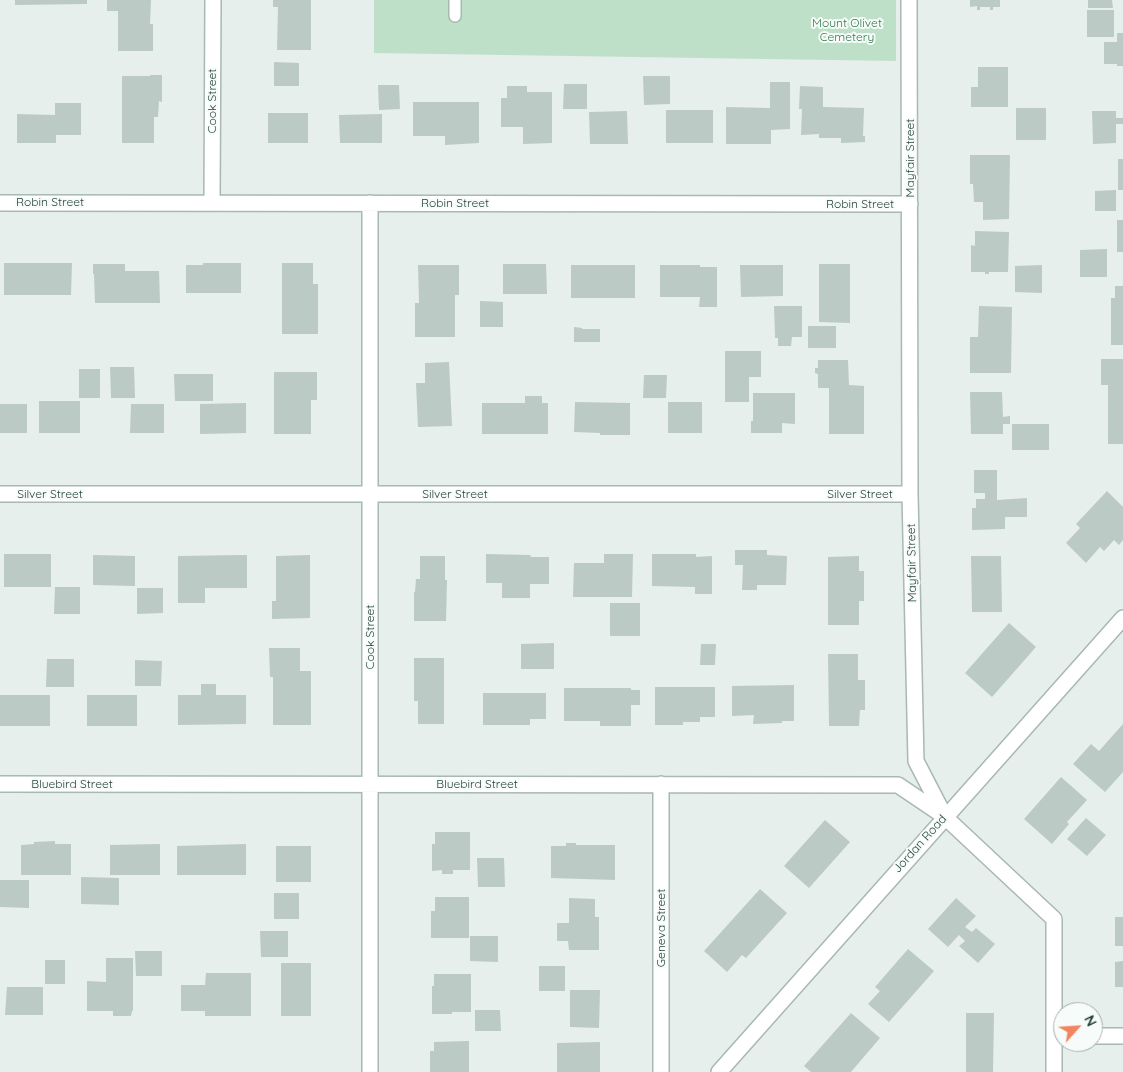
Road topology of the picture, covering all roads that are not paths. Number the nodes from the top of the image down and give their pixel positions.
1 (213, 0) edge
2 (455, 0) edge
3 (909, 0) edge
4 (455, 16) dead end
5 (0, 202) edge
6 (212, 202) junction
7 (370, 203) junction
8 (910, 204) junction
9 (370, 493) junction
10 (0, 494) edge
11 (910, 494) junction
12 (1123, 618) edge
13 (0, 784) edge
14 (370, 784) junction
15 (660, 784) junction
16 (945, 817) junction
17 (1058, 1002) edge
18 (1103, 1036) edge
19 (1123, 1036) edge
20 (1057, 1052) edge
21 (370, 1072) edge
22 (661, 1072) edge
23 (719, 1072) edge
24 (1054, 1072) edge

1 - 6 street, Cook Street
2 - 4 lane
3 - 8 street, Mayfair Street
5 - 6 street, Robin Street
6 - 7 street, Robin Street
7 - 8 street, Robin Street
7 - 9 street, Cook Street
8 - 11 street, Mayfair Street
9 - 10 street, Silver Street
9 - 11 street, Silver Street
9 - 14 street, Cook Street
11 - 16 street, Mayfair Street
12 - 16 street, Jordan Road
13 - 14 street, Bluebird Street
14 - 15 street, Bluebird Street
14 - 21 street, Cook Street
15 - 16 street, Bluebird Street
15 - 22 street, Geneva Street
16 - 17 street, Mayfair Street
16 - 23 street, Jordan Road
18 - 19 street
20 - 24 street, Mayfair Street

